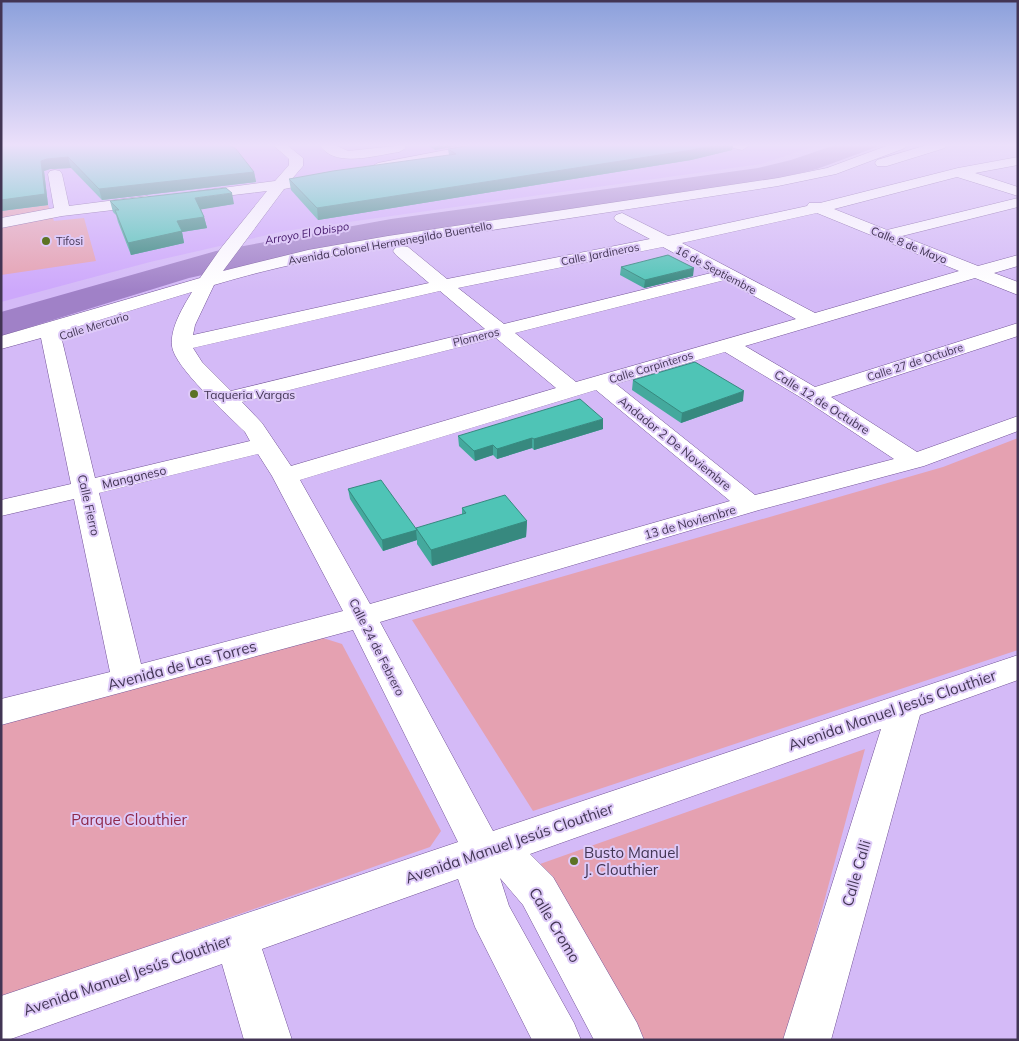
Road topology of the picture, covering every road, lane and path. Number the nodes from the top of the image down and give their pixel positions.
1 (59, 194) edge
2 (209, 194) edge
3 (273, 194) edge
4 (701, 194) edge
5 (754, 194) edge
6 (782, 194) edge
7 (871, 194) edge
8 (178, 197) edge
9 (159, 199) edge
10 (1018, 202) edge
11 (817, 207) junction
12 (62, 211) junction
13 (622, 218) junction
14 (1, 223) edge
15 (886, 236) junction
16 (662, 242) junction
17 (402, 251) junction
18 (1018, 260) edge
19 (975, 271) junction
20 (235, 273) junction
21 (211, 275) junction
22 (725, 275) junction
23 (443, 285) junction
24 (1018, 288) edge
25 (188, 311) junction
26 (811, 319) junction
27 (1018, 329) edge
28 (502, 331) junction
29 (50, 334) junction
30 (1, 343) edge
31 (182, 344) junction
32 (728, 344) junction
33 (1, 353) edge
34 (600, 382) junction
35 (572, 390) junction
36 (813, 395) junction
37 (227, 399) junction
38 (1018, 423) edge
39 (266, 445) junction
40 (915, 461) junction
41 (285, 476) junction
42 (85, 488) junction
43 (750, 504) junction
44 (1, 508) edge
45 (362, 618) junction
46 (1018, 667) edge
47 (128, 680) junction
48 (906, 706) junction
49 (1, 712) edge
50 (483, 852) junction
51 (236, 936) junction
52 (1, 1019) edge
53 (268, 1040) edge
54 (557, 1040) edge
55 (620, 1040) edge
56 (807, 1040) edge

1 - 12 street
2 - 8 street
3 - 21 street
4 - 20 street, Avenida Colonel Hermenegildo Buentello
5 - 13 street
6 - 11 street, Calle 8 de Mayo
7 - 11 street, Calle Jardineros
9 - 12 street
10 - 15 street
11 - 15 street, Calle 8 de Mayo
11 - 16 street, Calle Jardineros
12 - 14 street
13 - 16 street, 16 de Septiembre
13 - 17 street
15 - 19 street, Calle 8 de Mayo
16 - 22 street, 16 de Septiembre
16 - 23 street, Calle Jardineros
17 - 20 street
17 - 23 street
18 - 19 street, Calle Carpinteros
19 - 24 street, Calle 8 de Mayo
19 - 26 street, Calle Carpinteros
20 - 21 street, Avenida Colonel Hermenegildo Buentello
21 - 25 street
21 - 29 street, Avenida Colonel Hermenegildo Buentello
22 - 26 street, 16 de Septiembre
22 - 28 street, Plomeros
23 - 28 street
23 - 31 street, Calle Jardineros
25 - 29 street, Calle Mercurio
25 - 31 street
26 - 32 street, Calle Carpinteros
27 - 36 street, Calle 27 de Octubre
28 - 35 street
28 - 37 street, Plomeros
29 - 30 street, Avenida Colonel Hermenegildo Buentello
29 - 33 street, Calle Mercurio
29 - 42 street, Calle Fierro
31 - 37 street, Calle 24 de Febrero
32 - 34 street, Calle Carpinteros
32 - 36 street, Calle 12 de Octubre
34 - 35 street, Calle Carpinteros
34 - 43 street, Andador 2 De Noviembre
35 - 41 street, Calle Carpinteros
36 - 40 street, Calle 12 de Octubre
37 - 39 street, Calle 24 de Febrero
38 - 40 street, 13 de Noviembre
39 - 41 street, Calle 24 de Febrero
39 - 42 street, Manganeso
40 - 43 street, 13 de Noviembre
41 - 45 street, Calle 24 de Febrero
42 - 44 street, Manganeso
42 - 47 street, Calle Fierro
43 - 45 street, 13 de Noviembre
45 - 47 street, Avenida de Las Torres
45 - 50 street, Calle 24 de Febrero
46 - 48 street, Avenida Manuel Jesús Clouthier
47 - 49 street, Avenida de Las Torres
48 - 50 street, Avenida Manuel Jesús Clouthier
48 - 56 street, Calle Calli
50 - 51 street, Avenida Manuel Jesús Clouthier
50 - 54 street
50 - 55 street, Calle Cromo
51 - 52 street, Avenida Manuel Jesús Clouthier
51 - 53 street

